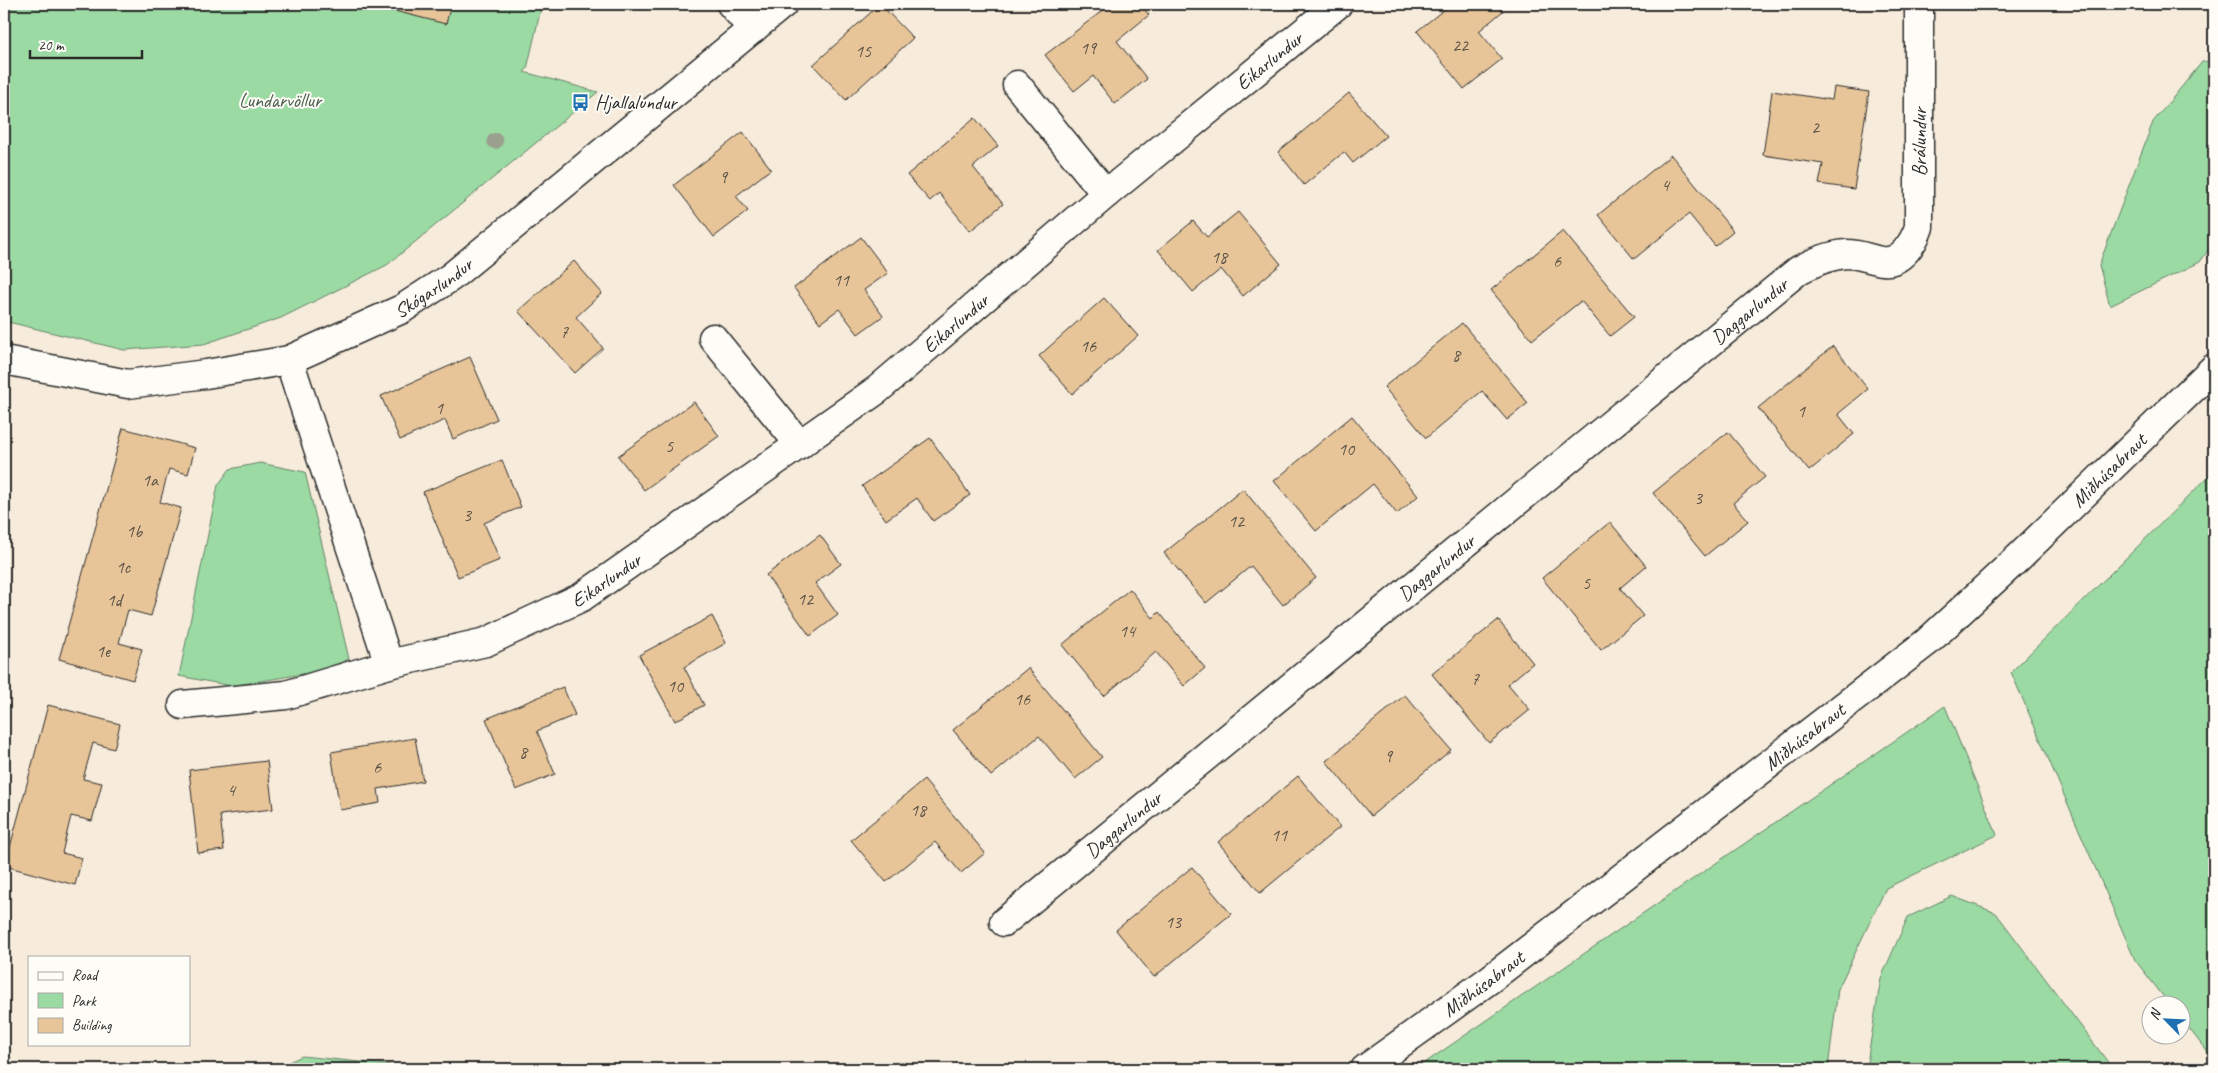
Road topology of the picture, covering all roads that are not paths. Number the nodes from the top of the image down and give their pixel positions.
1 (731, 4) edge
2 (783, 4) edge
3 (1338, 4) edge
4 (1919, 4) edge
5 (753, 29) junction
6 (1017, 85) dead end
7 (1106, 194) junction
8 (1883, 262) joint
9 (713, 338) dead end
10 (4, 360) edge
11 (290, 360) junction
12 (2214, 368) edge
13 (800, 445) junction
14 (389, 664) junction
15 (183, 705) dead end
16 (1004, 922) dead end
17 (1365, 1069) edge

1 - 5 street
2 - 5 street, Skógarlundur
3 - 7 street, Eikarlundur
4 - 8 street, Brálundur
5 - 11 street, Skógarlundur
6 - 7 street
7 - 13 street, Eikarlundur
8 - 16 street, Daggarlundur
9 - 13 street
10 - 11 street, Skógarlundur
11 - 14 street
12 - 17 street, Miðhúsabraut
13 - 14 street, Eikarlundur
14 - 15 street, Eikarlundur

